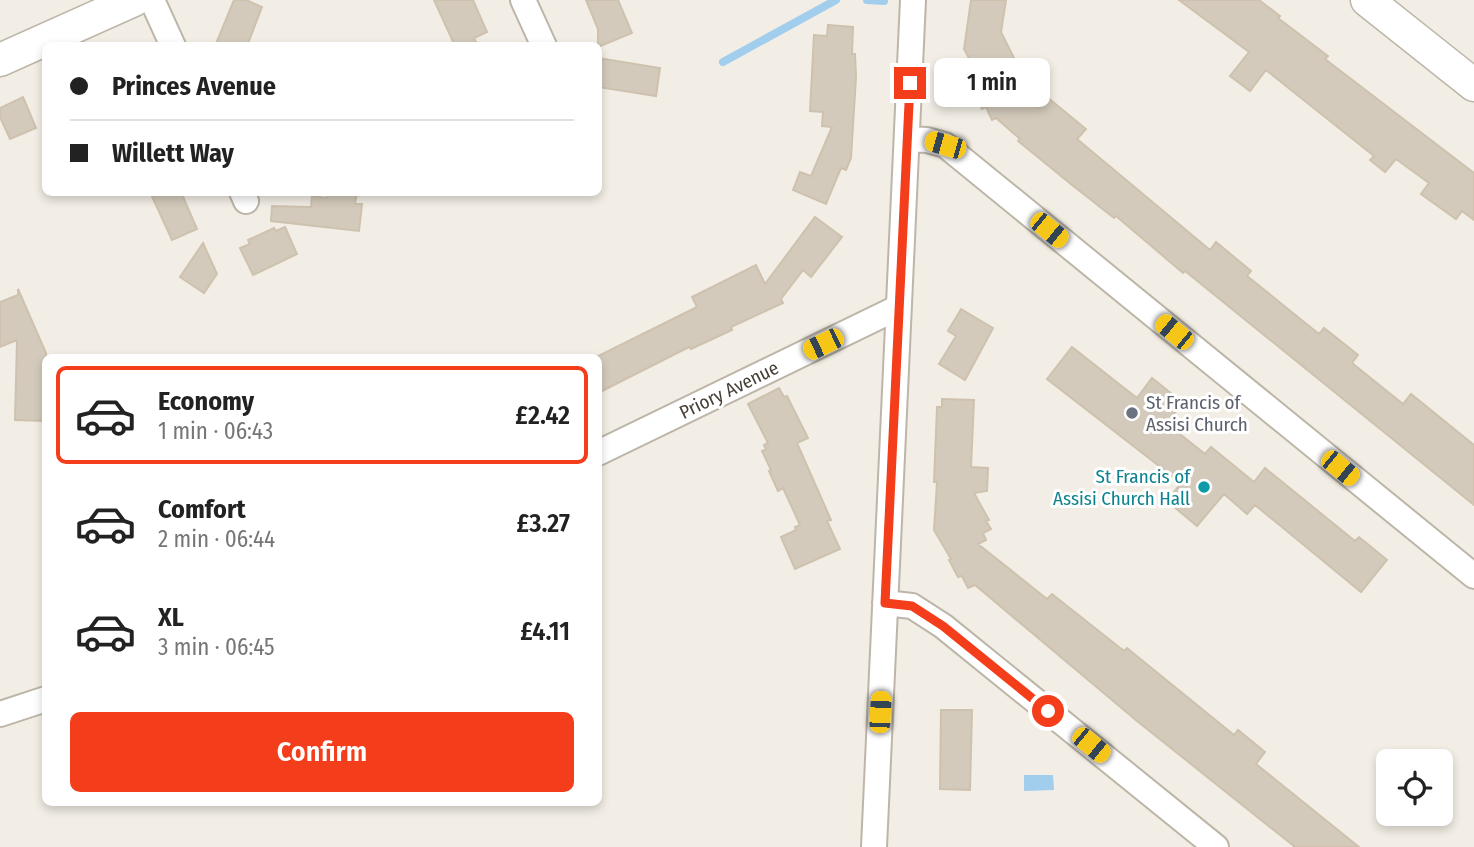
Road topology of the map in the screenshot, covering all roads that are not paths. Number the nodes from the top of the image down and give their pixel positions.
1 (134, 0) edge
2 (152, 0) edge
3 (523, 0) edge
4 (913, 0) edge
5 (1367, 0) edge
6 (171, 42) edge
7 (542, 42) edge
8 (0, 60) edge
9 (1474, 85) edge
10 (907, 139) junction
11 (897, 308) junction
12 (602, 451) edge
13 (1474, 576) edge
14 (885, 603) junction
15 (42, 700) edge
16 (0, 713) edge
17 (874, 847) edge
18 (1216, 847) edge

1 - 8 street
2 - 6 street
3 - 7 street
4 - 10 street
5 - 9 street
10 - 11 street
10 - 13 street
11 - 12 street, Priory Avenue
11 - 14 street
14 - 17 street
14 - 18 street
15 - 16 street

